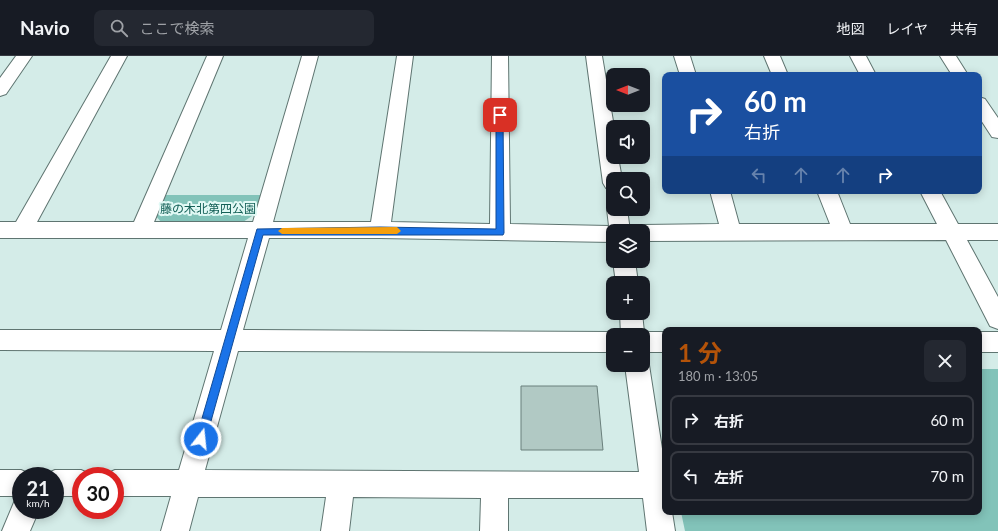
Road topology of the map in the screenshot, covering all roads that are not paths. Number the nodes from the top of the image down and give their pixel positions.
1 (24, 56) edge
2 (119, 56) edge
3 (215, 56) edge
4 (310, 56) edge
5 (405, 56) edge
6 (500, 56) edge
7 (594, 56) edge
8 (682, 56) edge
9 (772, 56) edge
10 (858, 56) edge
11 (948, 56) edge
12 (687, 72) edge
13 (779, 72) edge
14 (866, 72) edge
15 (958, 72) edge
16 (0, 90) edge
17 (982, 108) edge
18 (998, 132) edge
19 (611, 172) edge
20 (721, 194) edge
21 (828, 194) edge
22 (932, 194) edge
23 (0, 230) edge
24 (22, 230) junction
25 (380, 230) junction
26 (140, 231) junction
27 (260, 231) junction
28 (731, 232) junction
29 (998, 232) edge
30 (500, 233) junction
31 (650, 233) edge
32 (844, 233) junction
33 (952, 233) junction
34 (606, 234) edge
35 (998, 319) edge
36 (0, 340) edge
37 (229, 341) junction
38 (606, 342) edge
39 (650, 342) edge
40 (662, 342) edge
41 (982, 342) edge
42 (998, 342) edge
43 (639, 372) edge
44 (0, 483) edge
45 (12, 483) edge
46 (124, 483) edge
47 (188, 483) junction
48 (494, 484) junction
49 (341, 485) junction
50 (655, 485) junction
51 (21, 519) edge
52 (16, 531) edge
53 (175, 531) edge
54 (335, 531) edge
55 (494, 531) edge
56 (661, 531) edge

1 - 16 street
2 - 24 street
3 - 26 street
4 - 27 street
5 - 25 street
6 - 30 street
7 - 19 street
8 - 12 street
9 - 13 street
10 - 14 street
11 - 15 street
17 - 18 street
20 - 28 street
21 - 32 street
22 - 33 street
23 - 24 street
24 - 26 street
25 - 27 street
25 - 30 street
26 - 27 street
27 - 37 street
28 - 31 street
28 - 32 street
29 - 33 street
30 - 34 street
32 - 33 street
33 - 35 street
36 - 37 street
37 - 38 street
37 - 47 street
39 - 40 street
41 - 42 street
43 - 50 street
44 - 45 street
46 - 47 street
47 - 49 street
47 - 53 street
48 - 49 street
48 - 50 street
48 - 55 street
49 - 54 street
50 - 56 street
51 - 52 street

